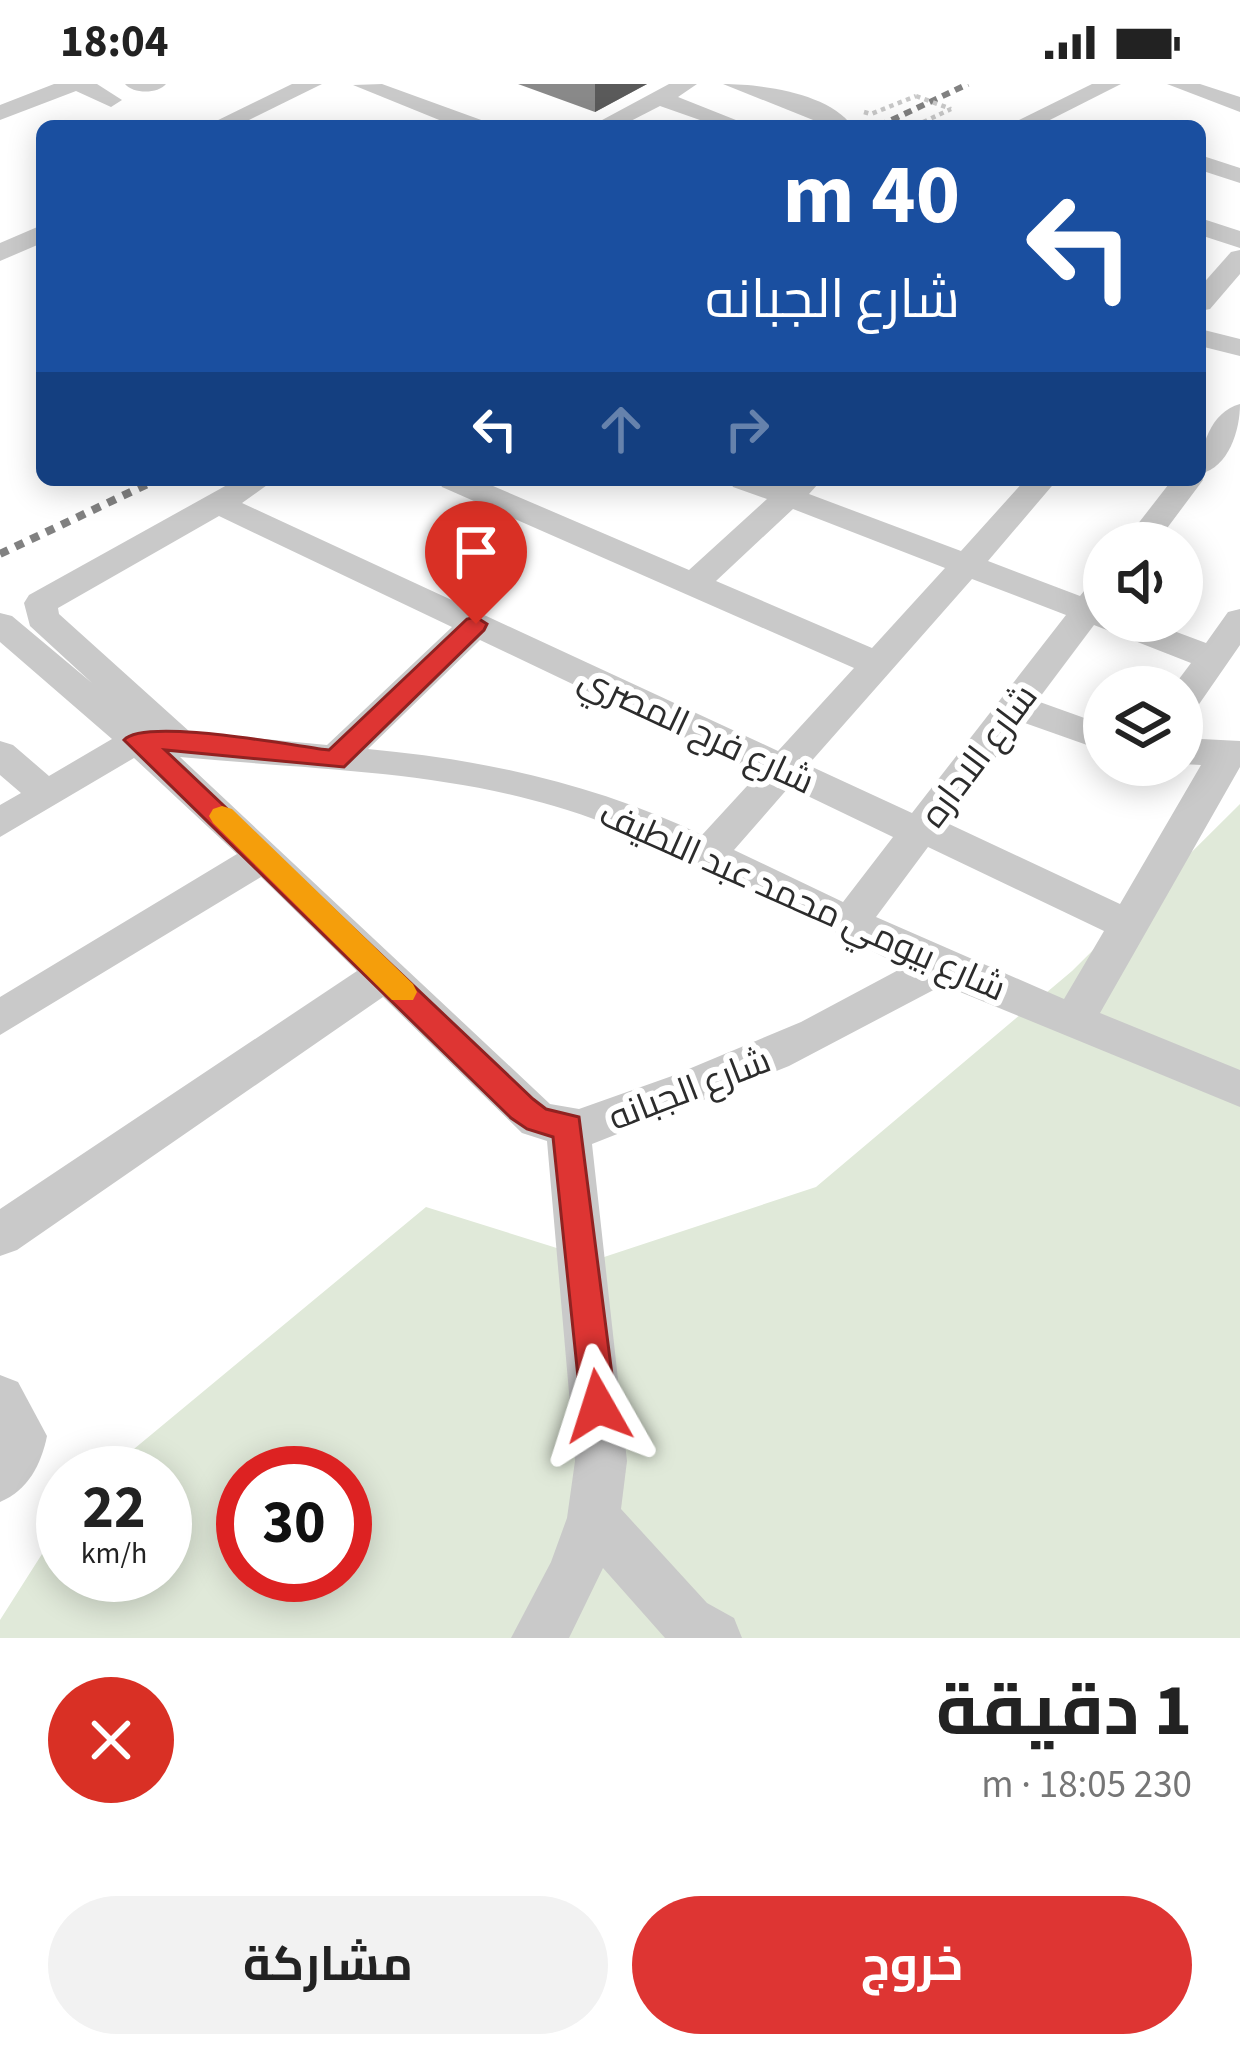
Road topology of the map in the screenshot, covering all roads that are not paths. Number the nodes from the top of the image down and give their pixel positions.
1 (77, 84) edge
2 (136, 84) edge
3 (155, 84) edge
4 (245, 84) edge
5 (686, 84) edge
6 (734, 84) edge
7 (1111, 84) edge
8 (1178, 84) edge
9 (343, 89) edge
10 (659, 98) junction
11 (111, 100) dead end
12 (276, 100) junction
13 (1240, 105) edge
14 (1053, 111) junction
15 (0, 112) edge
16 (231, 120) edge
17 (286, 120) edge
18 (454, 120) edge
19 (615, 120) edge
20 (722, 120) edge
21 (842, 120) edge
22 (1033, 120) edge
23 (1079, 120) edge
24 (1206, 164) edge
25 (1240, 176) edge
26 (36, 208) edge
27 (0, 224) edge
28 (1206, 228) edge
29 (36, 236) edge
30 (1240, 240) edge
31 (0, 253) edge
32 (1234, 272) edge
33 (1206, 298) edge
34 (1206, 339) edge
35 (1240, 348) edge
36 (1240, 413) edge
37 (1206, 457) edge
38 (248, 486) edge
39 (468, 486) edge
40 (1028, 486) edge
41 (1183, 486) edge
42 (796, 489) edge
43 (215, 502) junction
44 (1155, 522) edge
45 (964, 566) junction
46 (693, 584) junction
47 (1083, 603) edge
48 (1240, 620) edge
49 (476, 624) junction
50 (0, 625) edge
51 (1083, 630) edge
52 (1177, 642) edge
53 (1213, 658) junction
54 (878, 664) junction
55 (1203, 672) edge
56 (1016, 706) junction
57 (1083, 730) edge
58 (157, 740) junction
59 (1203, 752) edge
60 (1233, 753) edge
61 (0, 754) edge
62 (334, 760) junction
63 (784, 770) junction
64 (46, 794) junction
65 (0, 823) edge
66 (921, 831) junction
67 (707, 855) junction
68 (263, 857) junction
69 (850, 921) junction
70 (1128, 925) junction
71 (940, 966) junction
72 (384, 974) junction
73 (0, 1018) edge
74 (1074, 1020) junction
75 (1240, 1089) edge
76 (568, 1127) junction
77 (0, 1235) edge
78 (0, 1399) edge
79 (0, 1476) edge
80 (593, 1518) junction
81 (539, 1638) edge
82 (714, 1638) edge

1 - 11 street
1 - 15 street
2 - 3 street
4 - 12 street
5 - 10 street
6 - 21 street
7 - 14 street
8 - 13 street
9 - 12 street
9 - 17 street
9 - 18 street
10 - 19 street
10 - 20 street
12 - 16 street
14 - 22 street
14 - 23 street
24 - 25 street
26 - 27 street
28 - 30 street
29 - 31 street
32 - 33 street
34 - 35 street
36 - 37 street
38 - 43 street
39 - 46 street
40 - 45 street
41 - 44 street
42 - 45 street
42 - 46 street
43 - 49 street, شارع فرح المصري
43 - 58 street
45 - 47 street
45 - 54 street
46 - 54 street
48 - 53 street
49 - 62 street
49 - 63 street, شارع فرح المصري
50 - 58 street
51 - 56 street, شارع الاداره
52 - 53 street
53 - 55 street
54 - 63 street
56 - 57 street
56 - 66 street, شارع الاداره
58 - 62 street, شارع بيومي محمد عبد اللطيف
58 - 64 street
58 - 68 street, شارع الجبانه
59 - 60 street
60 - 70 street
61 - 64 street
62 - 67 street, شارع بيومي محمد عبد اللطيف
63 - 66 street, شارع فرح المصري
63 - 67 street
64 - 65 street
66 - 69 street, شارع الاداره
66 - 70 street, شارع فرح المصري
67 - 69 street, شارع بيومي محمد عبد اللطيف
68 - 72 street, شارع الجبانه
68 - 73 street
69 - 71 street, شارع بيومي محمد عبد اللطيف
70 - 74 street
71 - 74 street, شارع بيومي محمد عبد اللطيف
71 - 76 street, شارع الجبانه
72 - 76 street, شارع الجبانه
72 - 77 street
74 - 75 street, شارع بيومي محمد عبد اللطيف
76 - 80 street
78 - 79 street
80 - 81 street
80 - 82 street

